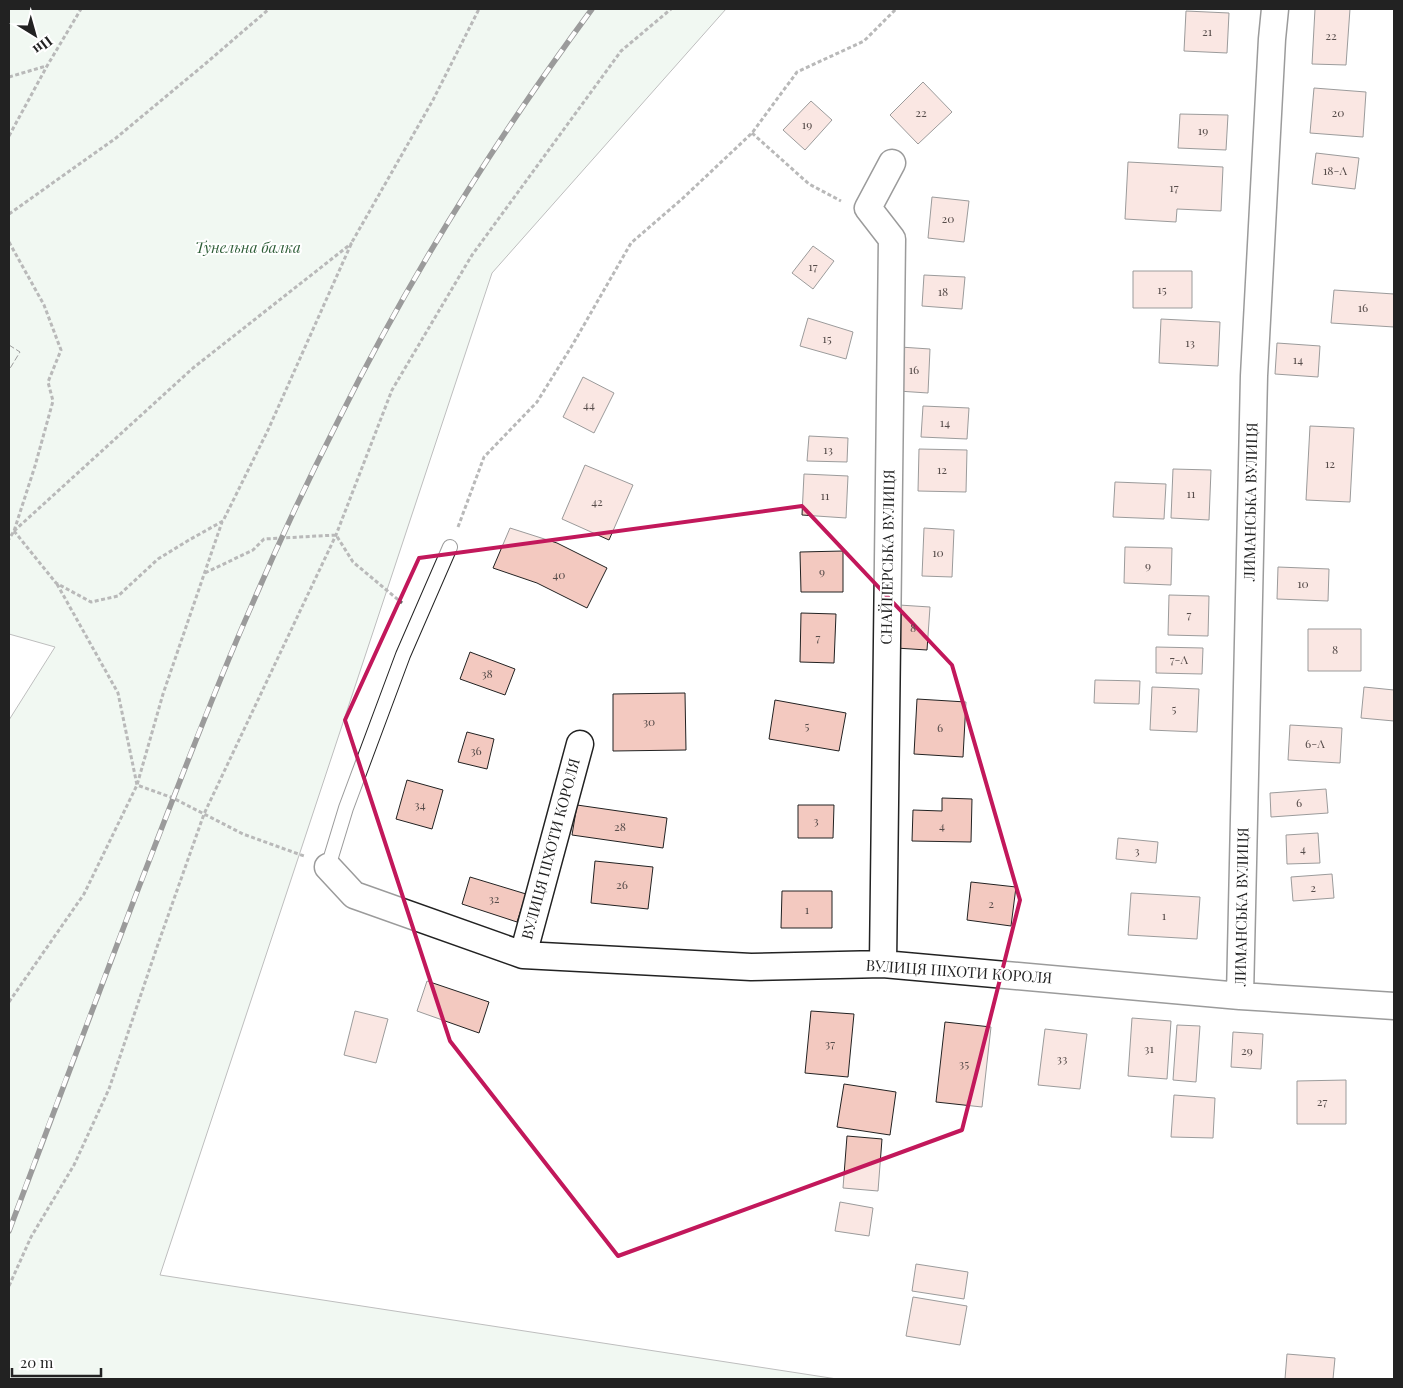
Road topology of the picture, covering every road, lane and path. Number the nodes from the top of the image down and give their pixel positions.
1 (80, 9) edge
2 (268, 9) edge
3 (479, 9) edge
4 (671, 9) edge
5 (896, 9) edge
6 (1275, 9) edge
7 (47, 66) junction
8 (9, 77) edge
9 (752, 133) junction
10 (9, 136) edge
11 (892, 164) dead end
12 (868, 208) junction
13 (9, 214) edge
14 (9, 242) edge
15 (352, 242) junction
16 (223, 522) junction
17 (14, 531) junction
18 (336, 535) junction
19 (9, 539) edge
20 (450, 547) joint
21 (204, 574) junction
22 (56, 583) junction
23 (419, 618) junction
24 (580, 744) dead end
25 (136, 785) junction
26 (204, 814) junction
27 (328, 867) junction
28 (523, 955) junction
29 (884, 964) junction
30 (1240, 996) junction
31 (9, 1002) edge
32 (1394, 1006) edge
33 (9, 1286) edge

1 - 7 path
2 - 13 path
3 - 15 path
4 - 18 path
5 - 9 path
6 - 30 street, ЛИМАНСЬКА ВУЛИЦЯ
7 - 8 path
7 - 10 path
9 - 12 path
9 - 20 path
11 - 12 street
12 - 29 street, СНАЙПЕРСЬКА ВУЛИЦЯ
14 - 17 path
15 - 16 path
15 - 17 path
16 - 21 path
16 - 22 path
17 - 19 path
17 - 22 path
18 - 21 path
18 - 23 path
18 - 26 path
20 - 23 lane
21 - 25 path
22 - 25 path
23 - 27 lane
24 - 28 street, ВУЛИЦЯ ПІХОТИ КОРОЛЯ
25 - 26 path
25 - 31 path
26 - 27 path
26 - 33 path
27 - 28 street, ВУЛИЦЯ ПІХОТИ КОРОЛЯ
28 - 29 street, ВУЛИЦЯ ПІХОТИ КОРОЛЯ
29 - 30 street, ВУЛИЦЯ ПІХОТИ КОРОЛЯ
30 - 32 street, ВУЛИЦЯ ПІХОТИ КОРОЛЯ

